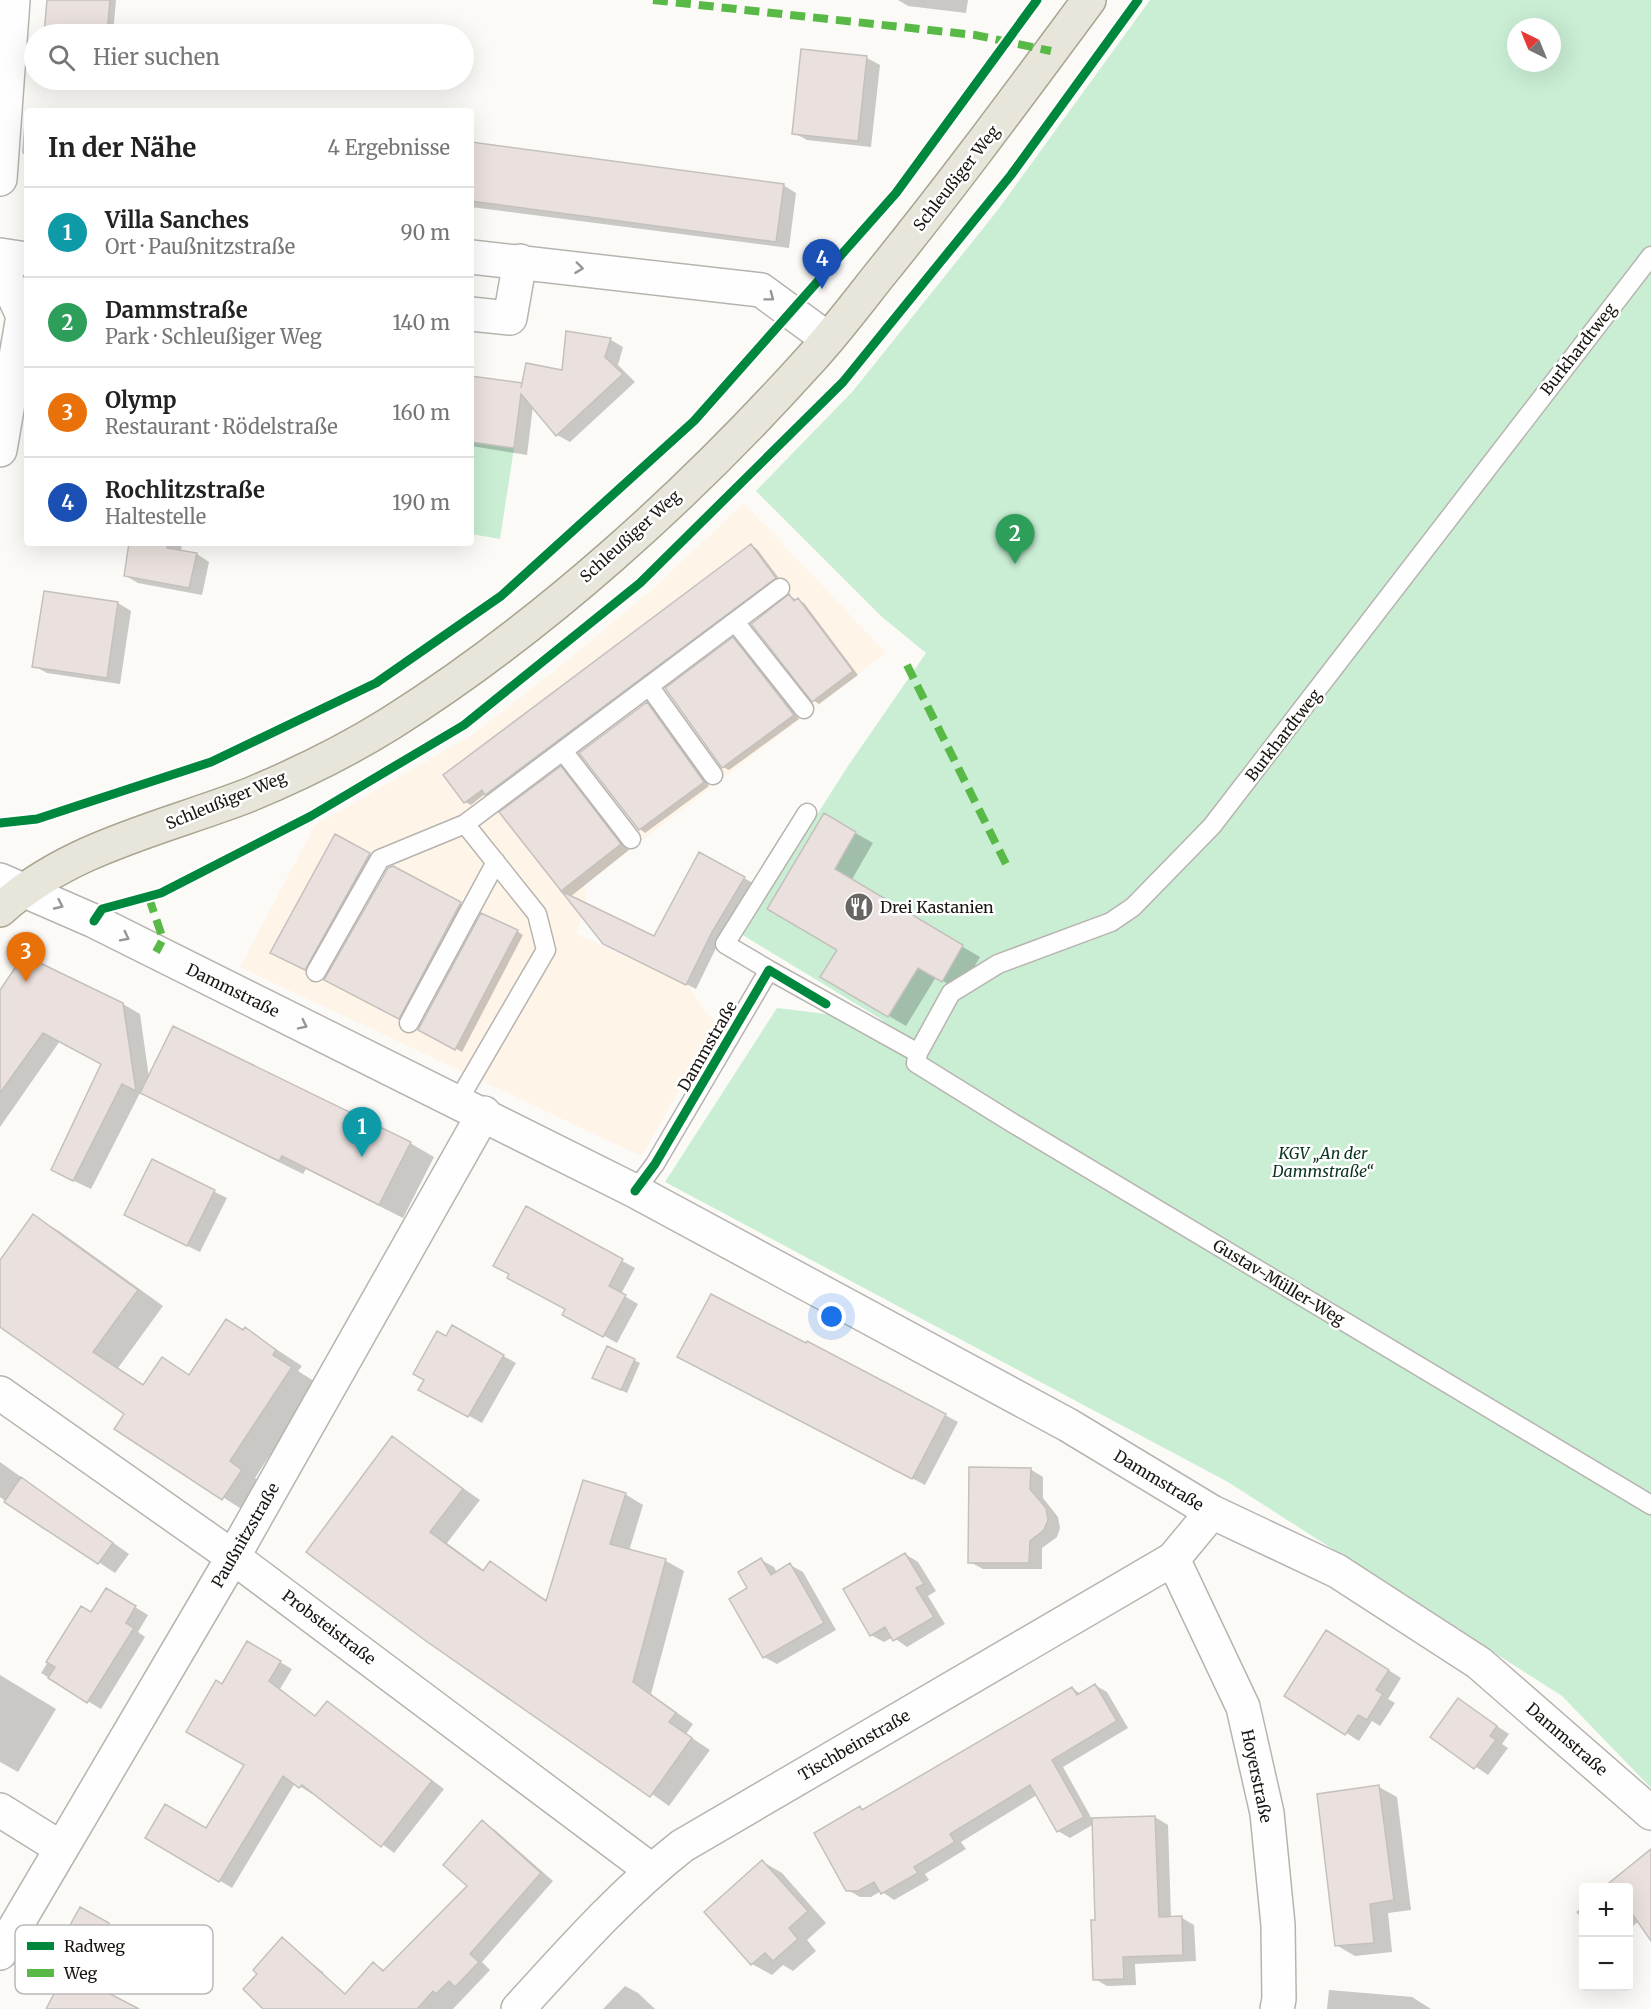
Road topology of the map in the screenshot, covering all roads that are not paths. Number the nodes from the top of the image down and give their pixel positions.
1 (13, 0) edge
2 (1089, 0) edge
3 (0, 179) edge
4 (0, 255) edge
5 (1651, 256) edge
6 (474, 257) edge
7 (24, 259) edge
8 (520, 261) junction
9 (0, 266) edge
10 (474, 314) edge
11 (828, 339) junction
12 (0, 450) edge
13 (780, 588) dead end
14 (735, 622) junction
15 (649, 686) junction
16 (804, 709) dead end
17 (563, 751) junction
18 (713, 775) dead end
19 (807, 813) dead end
20 (465, 824) junction
21 (631, 839) dead end
22 (496, 862) junction
23 (8, 893) edge
24 (769, 970) junction
25 (316, 972) dead end
26 (409, 1023) dead end
27 (918, 1053) junction
28 (471, 1107) junction
29 (635, 1191) junction
30 (0, 1394) edge
31 (1651, 1505) edge
32 (1212, 1512) junction
33 (233, 1557) junction
34 (1173, 1559) junction
35 (0, 1810) edge
36 (1651, 1814) edge
37 (61, 1848) junction
38 (651, 1870) junction
39 (16, 1925) edge
40 (15, 1927) edge
41 (0, 1953) edge
42 (519, 2009) edge
43 (1276, 2009) edge

1 - 3 street
2 - 11 main road, Schleußiger Weg
4 - 7 street
5 - 27 lane, Burkhardtweg
6 - 8 street
8 - 10 street
8 -> 11 street
9 - 12 street
11 - 23 main road, Schleußiger Weg
13 - 14 lane
14 - 15 lane
14 - 16 lane
15 - 17 lane
15 - 18 lane
17 - 20 lane
17 - 21 lane
19 - 24 lane
20 - 22 lane
20 - 25 lane
22 - 26 lane
22 - 28 lane
23 -> 28 street, Dammstraße
24 - 27 lane
24 - 29 lane, Dammstraße
27 - 31 lane, Gustav-Müller-Weg
28 - 29 street, Dammstraße
28 - 33 street, Paußnitzstraße
29 - 32 street, Dammstraße
30 - 33 street, Probsteistraße
32 - 34 street, Tischbeinstraße
32 - 36 street, Dammstraße
33 - 37 street, Paußnitzstraße
33 - 38 street, Probsteistraße
34 - 38 street, Tischbeinstraße
34 - 43 street, Hoyerstraße
35 - 37 street
37 - 39 street, Paußnitzstraße
38 - 42 street, Tischbeinstraße
40 - 41 street, Paußnitzstraße

